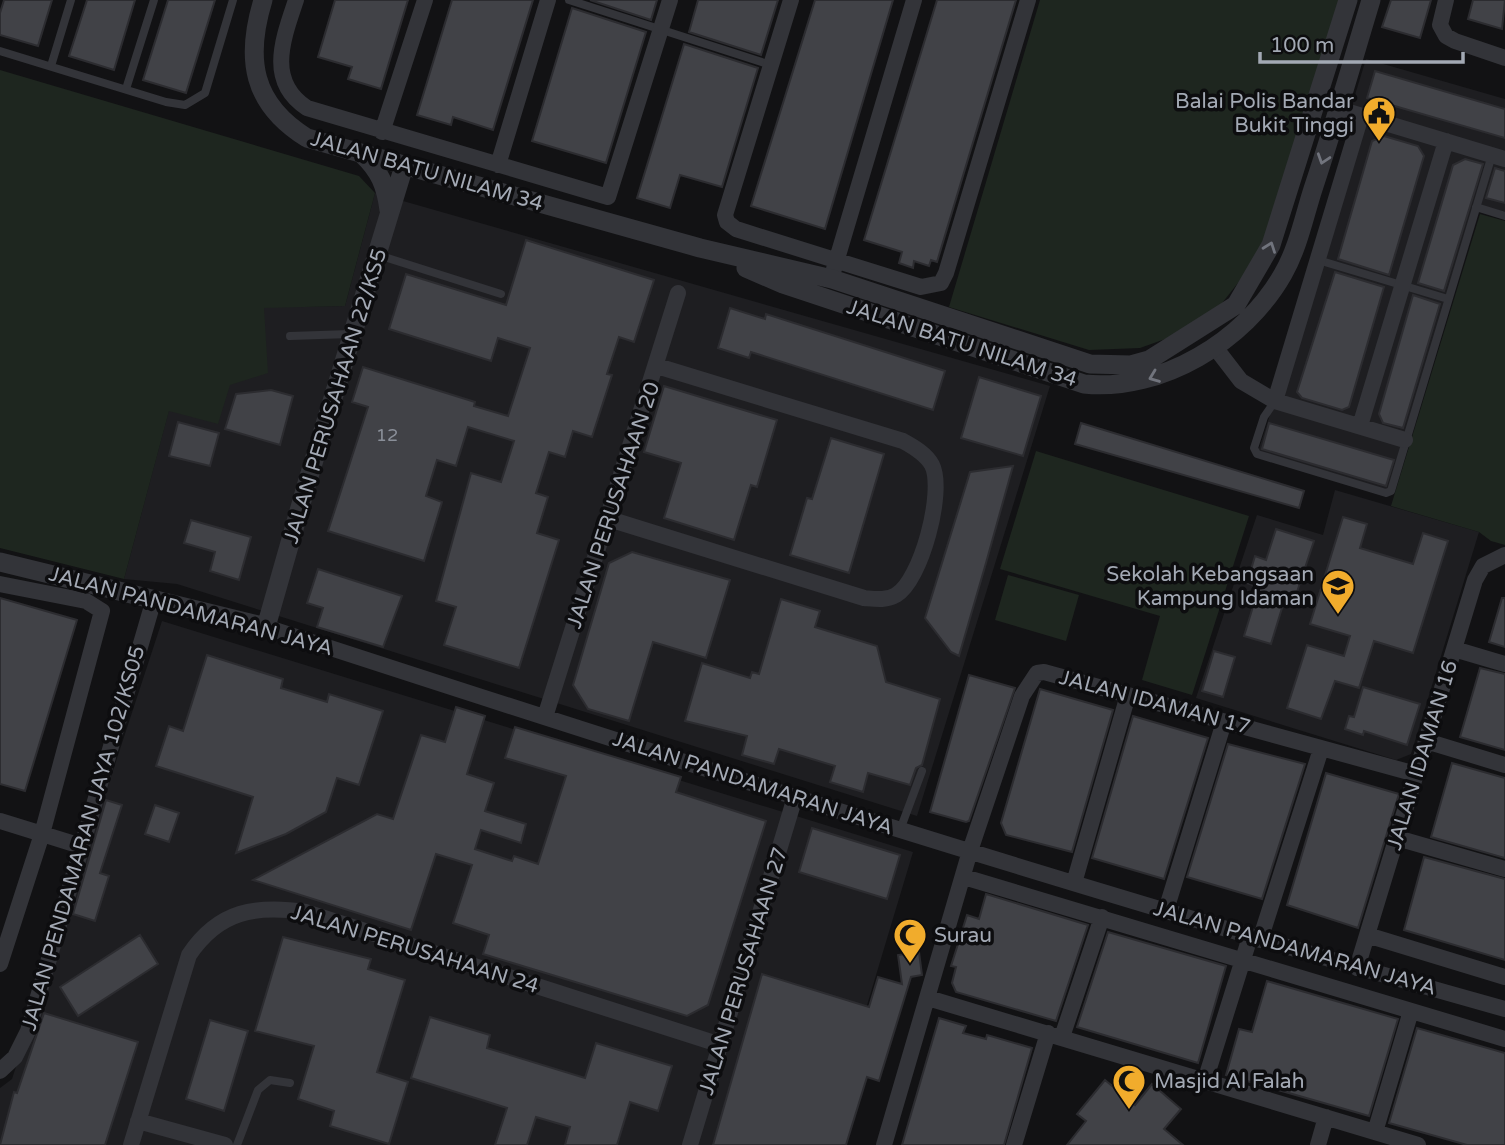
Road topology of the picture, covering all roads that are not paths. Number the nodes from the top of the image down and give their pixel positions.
1 (71, 0) edge
2 (154, 0) edge
3 (233, 0) edge
4 (263, 0) edge
5 (296, 0) edge
6 (425, 0) edge
7 (548, 0) edge
8 (569, 0) edge
9 (670, 0) edge
10 (791, 0) edge
11 (914, 0) edge
12 (1028, 0) edge
13 (1348, 0) edge
14 (1371, 0) edge
15 (1446, 0) edge
16 (661, 31) junction
17 (0, 51) edge
18 (1505, 58) edge
19 (771, 65) junction
20 (51, 66) junction
21 (126, 89) junction
22 (1339, 109) junction
23 (1361, 116) junction
24 (382, 132) junction
25 (1446, 141) junction
26 (362, 153) junction
27 (1498, 157) edge
28 (498, 165) junction
29 (404, 166) junction
30 (444, 178) junction
31 (1476, 207) junction
32 (389, 216) junction
33 (1505, 216) edge
34 (700, 248) junction
35 (377, 255) junction
36 (837, 259) junction
37 (1318, 260) junction
38 (832, 279) junction
39 (783, 285) junction
40 (1403, 285) junction
41 (678, 293) dead end
42 (501, 295) dead end
43 (1448, 299) junction
44 (1236, 305) junction
45 (890, 318) junction
46 (354, 334) junction
47 (290, 336) dead end
48 (1176, 346) junction
49 (1214, 346) junction
50 (657, 366) junction
51 (1275, 401) junction
52 (1360, 426) junction
53 (1405, 440) junction
54 (609, 519) junction
55 (1504, 555) edge
56 (0, 562) edge
57 (0, 584) edge
58 (154, 599) junction
59 (266, 627) junction
60 (1454, 649) junction
61 (1505, 664) edge
62 (1128, 695) junction
63 (545, 717) junction
64 (1224, 722) junction
65 (1426, 741) junction
66 (1321, 749) junction
67 (1505, 765) edge
68 (922, 771) dead end
69 (1416, 774) junction
70 (795, 797) junction
71 (0, 821) edge
72 (900, 830) junction
73 (42, 834) junction
74 (1397, 838) junction
75 (82, 846) junction
76 (970, 851) junction
77 (1505, 869) edge
78 (964, 877) junction
79 (1074, 883) junction
80 (1166, 910) junction
81 (1102, 918) junction
82 (1367, 935) junction
83 (1255, 938) junction
84 (1242, 962) junction
85 (0, 964) edge
86 (1357, 968) junction
87 (1505, 977) edge
88 (928, 998) junction
89 (1505, 1009) edge
90 (1411, 1011) junction
91 (1055, 1035) junction
92 (1505, 1039) edge
93 (721, 1045) junction
94 (0, 1071) edge
95 (1205, 1081) junction
96 (289, 1083) dead end
97 (1326, 1117) junction
98 (138, 1121) junction
99 (1374, 1132) junction
100 (131, 1145) edge
101 (225, 1145) edge
102 (237, 1145) edge
103 (690, 1145) edge
104 (884, 1145) edge
105 (1014, 1145) edge
106 (1318, 1145) edge
107 (1418, 1145) edge

1 - 20 lane
2 - 21 lane
3 - 21 lane
4 - 26 street, JALAN BATU NILAM 34
5 - 24 street
6 - 24 street
7 - 28 street
8 - 16 lane
9 - 16 street
10 - 19 street
11 - 36 street
12 - 36 street
44 -> 13 street, JALAN BATU NILAM 34
14 - 22 street, JALAN BATU NILAM 34
15 - 18 street
16 - 19 lane
16 - 28 street
17 - 20 lane
19 - 36 street
20 - 21 lane
22 - 23 street
22 -> 49 street, JALAN BATU NILAM 34
23 - 25 street
23 - 37 street
24 - 28 street
25 - 27 street
25 - 40 street
26 - 29 street, JALAN BATU NILAM 34
26 - 32 street
27 - 31 lane
29 - 30 street, JALAN BATU NILAM 34
29 - 32 street, JALAN PERUSAHAAN 22/KS5
30 - 32 street
30 - 34 street, JALAN BATU NILAM 34
31 - 33 lane
31 - 43 lane
32 - 35 street, JALAN PERUSAHAAN 22/KS5
34 - 38 street, JALAN BATU NILAM 34
34 - 39 street, JALAN BATU NILAM 34
35 - 42 lane
35 - 46 street, JALAN PERUSAHAAN 22/KS5
36 - 38 street
37 - 40 lane
37 - 51 street
38 - 39 street
38 - 45 street
38 - 48 street, JALAN BATU NILAM 34
39 - 45 street, JALAN BATU NILAM 34
40 - 43 lane
40 - 52 street
41 - 50 street, JALAN PERUSAHAAN 20
43 - 53 lane
44 - 48 street, JALAN BATU NILAM 34
44 - 49 street
49 -> 45 street, JALAN BATU NILAM 34
46 - 47 lane
46 - 59 street, JALAN PERUSAHAAN 22/KS5
48 - 49 street
49 - 51 street
50 - 54 street, JALAN PERUSAHAAN 20
50 - 54 street
51 - 52 street
51 - 53 lane
52 - 53 street
54 - 63 street, JALAN PERUSAHAAN 20
55 - 60 street, JALAN IDAMAN 16
56 - 58 street, JALAN PANDAMARAN JAYA
57 - 73 street
58 - 59 street, JALAN PANDAMARAN JAYA
58 - 75 street, JALAN PENDAMARAN JAYA 102/KS05
59 - 63 street, JALAN PANDAMARAN JAYA
60 - 61 street
60 - 65 street, JALAN IDAMAN 16
62 - 64 street, JALAN IDAMAN 17
62 - 76 street, JALAN IDAMAN 17
62 - 79 street
63 - 70 street, JALAN PANDAMARAN JAYA
64 - 66 street, JALAN IDAMAN 17
64 - 80 street
65 - 67 street
65 - 69 street, JALAN IDAMAN 16
66 - 69 street, JALAN IDAMAN 17
66 - 83 street
68 - 72 lane
69 - 74 street, JALAN IDAMAN 16
70 - 72 street, JALAN PANDAMARAN JAYA
70 - 93 street, JALAN PERUSAHAAN 27
71 - 73 street
72 - 76 street, JALAN PANDAMARAN JAYA
73 - 75 street
73 - 85 street
74 - 77 street
74 - 82 street, JALAN IDAMAN 16
75 - 94 street, JALAN PENDAMARAN JAYA 102/KS05
76 - 78 street, JALAN IDAMAN 17
76 - 79 street, JALAN PANDAMARAN JAYA
78 - 81 street, JALAN PANDAMARAN JAYA
78 - 88 street, JALAN IDAMAN 17
79 - 80 street, JALAN PANDAMARAN JAYA
80 - 83 street, JALAN PANDAMARAN JAYA
81 - 84 street, JALAN PANDAMARAN JAYA
81 - 91 street
82 - 86 street, JALAN IDAMAN 16
82 - 87 street
83 - 84 street
83 - 86 street, JALAN PANDAMARAN JAYA
84 - 90 street, JALAN PANDAMARAN JAYA
84 - 95 street
86 - 89 street, JALAN PANDAMARAN JAYA
88 - 91 street
88 - 104 street, JALAN IDAMAN 17
90 - 92 street, JALAN PANDAMARAN JAYA
90 - 99 street
91 - 95 street
91 - 105 street
93 - 98 street, JALAN PERUSAHAAN 24
93 - 103 street, JALAN PERUSAHAAN 27
95 - 97 street
96 - 102 lane
97 - 99 street
97 - 106 street
98 - 100 street, JALAN PERUSAHAAN 24
98 - 101 street
99 - 107 street

